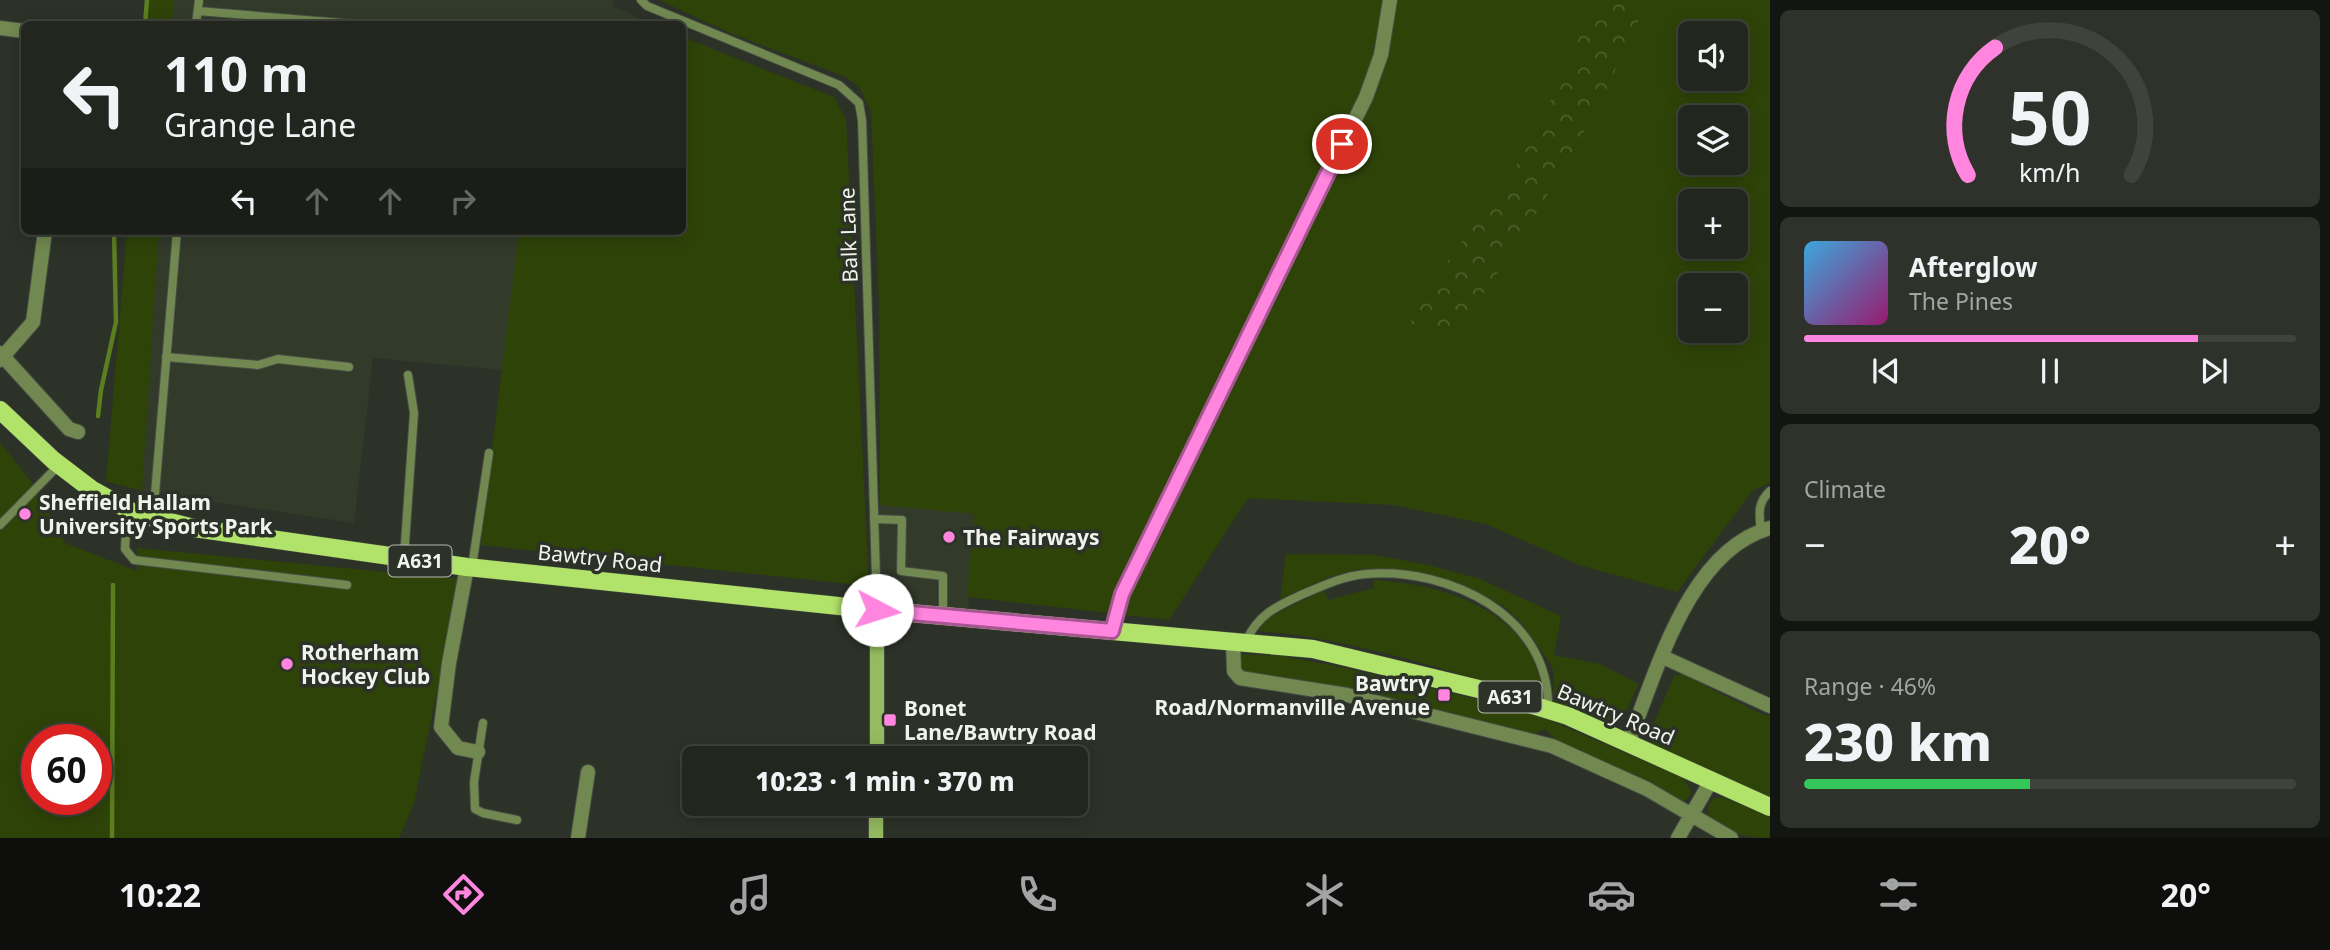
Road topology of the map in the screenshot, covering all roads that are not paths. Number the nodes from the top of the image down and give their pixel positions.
1 (199, 0) edge
2 (641, 0) edge
3 (1390, 0) edge
4 (198, 11) junction
5 (197, 21) edge
6 (318, 21) edge
7 (683, 21) edge
8 (686, 22) edge
9 (0, 28) edge
10 (21, 31) edge
11 (44, 235) edge
12 (177, 235) edge
13 (1, 356) edge
14 (166, 357) junction
15 (349, 367) dead end
16 (408, 375) dead end
17 (0, 410) edge
18 (78, 432) dead end
19 (489, 453) dead end
20 (59, 465) junction
21 (1770, 491) edge
22 (134, 513) junction
23 (153, 518) junction
24 (874, 519) junction
25 (0, 525) edge
26 (1766, 529) edge
27 (404, 558) junction
28 (470, 567) junction
29 (347, 585) dead end
30 (877, 610) junction
31 (943, 615) junction
32 (1112, 631) junction
33 (1240, 641) junction
34 (1663, 657) junction
35 (1770, 706) edge
36 (1548, 709) junction
37 (483, 723) dead end
38 (1628, 743) junction
39 (877, 746) edge
40 (478, 752) junction
41 (588, 772) dead end
42 (1712, 779) junction
43 (1770, 807) edge
44 (1692, 815) junction
45 (876, 816) edge
46 (517, 820) dead end
47 (578, 838) edge
48 (876, 838) edge
49 (1678, 838) edge
50 (1731, 838) edge

1 - 4 lane
2 - 7 lane, Balk Lane
3 - 32 street
4 - 5 lane
4 - 6 lane
8 - 24 lane, Balk Lane
9 - 10 street
11 - 13 street
12 - 14 lane
13 - 18 street
14 - 15 lane
14 - 23 lane
16 - 27 lane
17 - 20 main road, Bawtry Road / A631
19 - 28 lane
20 - 22 main road, Bawtry Road / A631
20 - 25 lane
21 - 26 lane
22 - 23 main road, Bawtry Road / A631
22 - 29 lane
23 - 27 main road, Bawtry Road / A631
24 - 30 lane, Balk Lane
24 - 31 lane
26 - 34 street
27 - 28 main road, Bawtry Road / A631
28 - 30 main road, Bawtry Road / A631
28 - 40 street
30 - 31 main road, Bawtry Road / A631
30 - 39 main road
31 - 32 main road, Bawtry Road / A631
32 - 33 main road, Bawtry Road / A631
33 - 36 main road, Bawtry Road / A631
33 - 36 lane
33 - 44 street
34 - 35 street
34 - 38 street
36 - 38 main road, Bawtry Road / A631
37 - 40 lane
38 - 42 main road, Bawtry Road / A631
40 - 46 lane
41 - 47 street
42 - 43 main road, Bawtry Road / A631
42 - 44 street
44 - 49 street
44 - 50 street
45 - 48 main road

